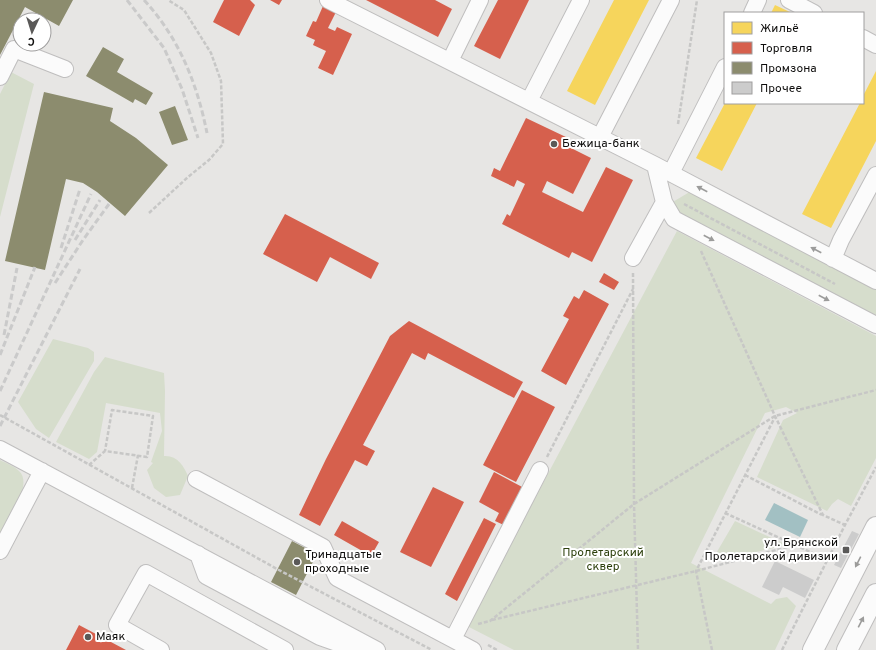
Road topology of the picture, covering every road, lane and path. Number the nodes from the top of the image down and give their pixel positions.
1 (168, 0) edge
2 (328, 0) edge
3 (480, 0) edge
4 (581, 0) edge
5 (671, 0) edge
6 (697, 0) edge
7 (758, 0) edge
8 (789, 0) edge
9 (752, 12) edge
10 (812, 12) edge
11 (864, 39) edge
12 (876, 45) edge
13 (450, 61) junction
14 (65, 69) dead end
15 (724, 69) edge
16 (0, 77) edge
17 (529, 101) junction
18 (677, 126) dead end
19 (600, 137) junction
20 (655, 165) junction
21 (671, 173) junction
22 (876, 175) edge
23 (663, 197) junction
24 (149, 213) dead end
25 (691, 228) junction
26 (633, 258) dead end
27 (833, 259) junction
28 (876, 281) edge
29 (841, 287) dead end
30 (876, 325) edge
31 (876, 390) edge
32 (0, 415) edge
33 (775, 416) junction
34 (0, 449) edge
35 (105, 450) junction
36 (138, 455) junction
37 (89, 465) junction
38 (876, 467) edge
39 (540, 470) joint
40 (42, 471) junction
41 (745, 475) junction
42 (196, 479) dead end
43 (132, 488) junction
44 (634, 504) junction
45 (725, 513) junction
46 (823, 515) junction
47 (845, 525) junction
48 (876, 527) edge
49 (795, 545) junction
50 (0, 551) edge
51 (198, 554) junction
52 (828, 560) junction
53 (696, 571) junction
54 (636, 586) junction
55 (876, 594) edge
56 (490, 621) junction
57 (456, 634) junction
58 (161, 650) edge
59 (285, 650) edge
60 (357, 650) edge
61 (377, 650) edge
62 (432, 650) edge
63 (473, 650) edge
64 (638, 650) edge
65 (712, 650) edge
66 (782, 650) edge
67 (813, 650) edge
68 (847, 650) edge

1 - 24 path
2 - 13 street
3 - 13 street
4 - 17 street
5 - 19 street
6 - 18 path
7 - 9 street
8 - 10 street
11 - 12 street
13 - 17 street
14 - 16 street
15 - 21 street
17 - 19 street
19 - 20 street
20 - 21 street
20 - 23 street
27 -> 21 street
22 - 27 street
23 - 25 street
23 - 26 street
23 - 29 path
25 -> 30 street
25 - 33 path
27 - 28 street
31 - 33 path
32 - 37 path
33 - 41 path
33 - 44 path
33 - 46 path
34 - 40 street
35 - 36 path
35 - 36 path
35 - 37 path
36 - 43 path
37 - 43 path
38 - 47 path
39 - 44 path
39 - 57 street
40 - 50 street
40 - 51 street
41 - 45 path
41 - 46 path
42 - 57 street
43 - 62 path
44 - 54 path
44 - 56 path
45 - 49 path
45 - 53 path
46 - 47 path
47 - 52 path
48 -> 67 main road
49 - 52 path
49 - 53 path
51 - 60 street
51 - 61 street
52 - 66 path
53 - 54 path
53 - 65 path
54 - 56 path
54 - 64 path
68 -> 55 main road
56 - 57 path
57 - 63 street
58 - 59 street

